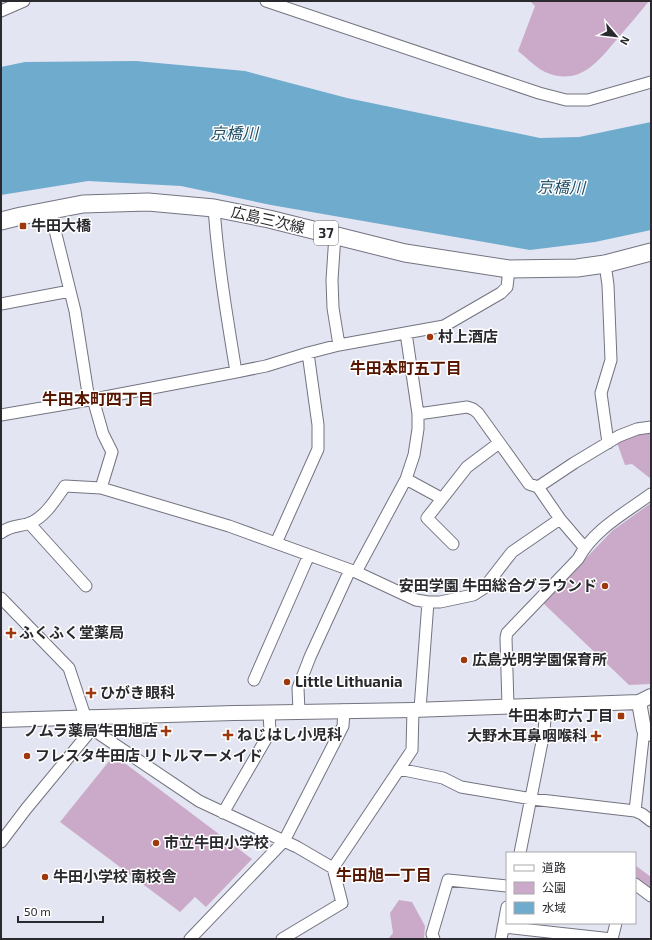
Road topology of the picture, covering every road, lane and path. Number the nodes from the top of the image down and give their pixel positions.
1 (24, 1) edge
2 (266, 1) edge
3 (1, 11) edge
4 (651, 82) edge
5 (214, 208) junction
6 (50, 210) junction
7 (1, 221) edge
8 (335, 235) junction
9 (651, 252) edge
10 (605, 264) junction
11 (509, 269) junction
12 (70, 291) junction
13 (1, 304) edge
14 (406, 333) junction
15 (339, 345) junction
16 (308, 353) junction
17 (236, 372) junction
18 (91, 400) junction
19 (418, 414) junction
20 (1, 415) edge
21 (651, 427) edge
22 (499, 443) junction
23 (608, 443) junction
24 (406, 479) junction
25 (538, 487) junction
26 (102, 488) junction
27 (651, 494) edge
28 (441, 498) junction
29 (560, 519) junction
30 (29, 523) junction
31 (1, 533) edge
32 (276, 543) junction
33 (453, 544) dead end
34 (584, 547) junction
35 (309, 555) junction
36 (353, 571) junction
37 (86, 586) dead end
38 (1, 598) edge
39 (428, 602) junction
40 (254, 680) dead end
41 (647, 701) edge
42 (546, 705) junction
43 (508, 706) junction
44 (344, 710) junction
45 (416, 710) junction
46 (299, 711) junction
47 (269, 712) junction
48 (1, 719) edge
49 (90, 720) junction
50 (647, 732) edge
51 (399, 769) junction
52 (532, 799) junction
53 (635, 811) junction
54 (223, 813) junction
55 (651, 821) edge
56 (284, 841) junction
57 (1, 842) edge
58 (520, 852) edge
59 (333, 868) junction
60 (636, 885) edge
61 (506, 886) edge
62 (651, 896) edge
63 (506, 913) edge
64 (616, 924) edge
65 (503, 927) junction
66 (574, 937) edge
67 (190, 939) edge
68 (282, 939) edge
69 (434, 939) edge
70 (501, 939) edge
71 (612, 939) edge

1 - 3 street
2 - 4 street
5 - 6 main road, 広島三次線 / 37
5 - 8 main road, 広島三次線 / 37
5 - 17 street
6 - 7 main road, 広島三次線 / 37
6 - 12 street
8 - 11 main road, 広島三次線 / 37
8 - 15 street
9 - 10 main road, 広島三次線 / 37
10 - 11 main road, 広島三次線 / 37
10 - 23 street
11 - 14 street
12 - 13 street
12 - 18 street
14 - 15 street
14 - 19 street
15 - 16 street
16 - 17 street
16 - 32 street
17 - 18 street
18 - 20 street
18 - 26 street
19 - 22 street
19 - 24 street
21 - 23 street
22 - 25 street
22 - 28 street
23 - 25 street
24 - 28 street
24 - 36 street
25 - 29 street
26 - 30 street
26 - 32 street
27 - 34 street
28 - 33 street
29 - 34 street
29 - 39 street
30 - 31 street
30 - 37 street
32 - 35 street
34 - 43 street
35 - 36 street
35 - 40 street
36 - 39 street
36 - 46 street
38 - 49 street
39 - 45 street
41 - 42 street
41 - 50 street
42 - 43 street
42 - 52 street
43 - 45 street
44 - 45 street
44 - 46 street
44 - 56 street
45 - 51 street
46 - 47 street
47 - 49 street
47 - 54 street
48 - 49 street
49 - 54 street
49 - 57 street
50 - 53 street
51 - 52 street
51 - 59 street
52 - 53 street
52 - 58 street
53 - 55 street
54 - 56 street
56 - 59 street
56 - 67 street
59 - 68 street
60 - 62 street
61 - 69 street
63 - 65 street
64 - 71 street
65 - 66 street
65 - 70 street
66 - 71 street

